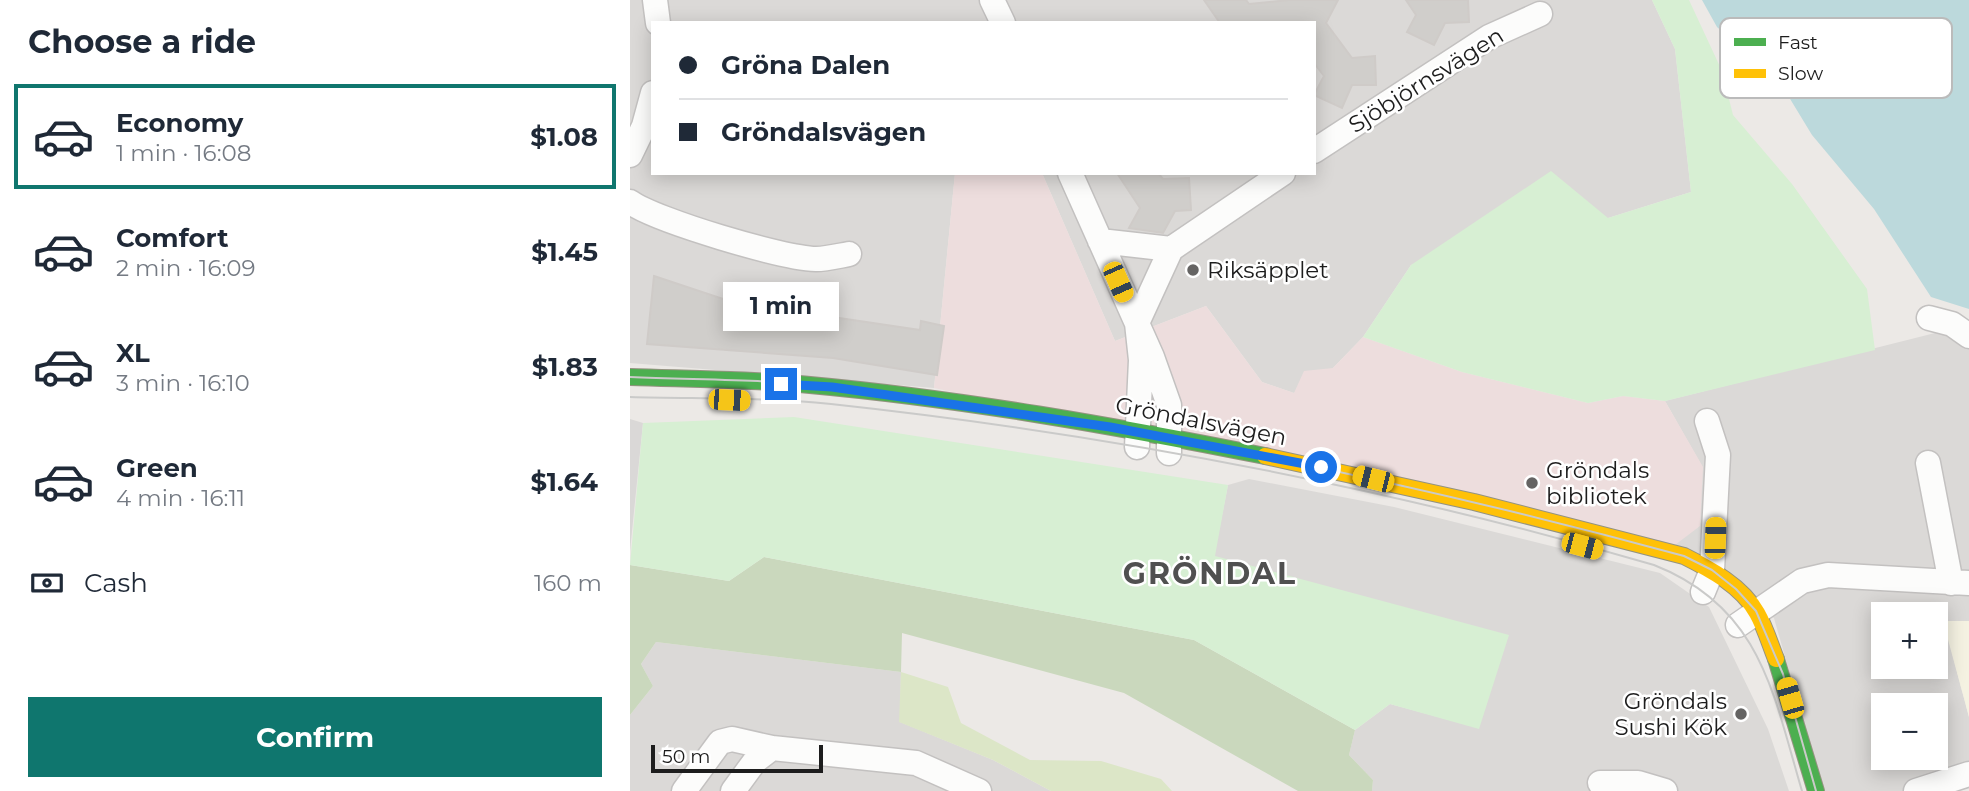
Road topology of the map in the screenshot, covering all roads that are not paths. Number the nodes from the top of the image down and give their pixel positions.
1 (655, 0) edge
2 (992, 0) edge
3 (1540, 14) dead end
4 (658, 21) edge
5 (1002, 21) edge
6 (651, 100) edge
7 (1316, 150) edge
8 (630, 155) edge
9 (1071, 175) edge
10 (1280, 175) edge
11 (630, 202) edge
12 (1100, 241) junction
13 (1171, 249) junction
14 (849, 254) dead end
15 (1929, 318) dead end
16 (1137, 323) junction
17 (1969, 336) edge
18 (630, 377) edge
19 (1707, 421) dead end
20 (1085, 439) dead end
21 (1138, 440) junction
22 (1170, 445) junction
23 (1928, 463) dead end
24 (1654, 565) dead end
25 (1960, 583) edge
26 (1703, 585) junction
27 (1746, 630) junction
28 (772, 748) junction
29 (1969, 774) edge
30 (1600, 783) dead end
31 (684, 791) edge
32 (733, 791) edge
33 (979, 791) edge
34 (1665, 791) edge
35 (1802, 791) edge
36 (1816, 791) edge
37 (1916, 791) edge

1 - 4 street
2 - 5 street
3 - 7 street, Sjöbjörnsvägen
6 - 8 street
9 - 12 street
10 - 13 street
11 - 14 street
12 - 13 street
12 - 16 street
13 - 16 street
15 - 17 street
16 - 21 street
16 - 22 street
18 - 21 street, Gröndalsvägen
19 - 26 street
20 - 21 street, Gröndalsvägen
21 - 22 street, Gröndalsvägen
22 - 24 street, Gröndalsvägen
22 - 26 street, Gröndalsvägen
23 - 25 street
25 - 27 street
26 - 27 street, Gröndalsvägen
27 - 35 street, Gröndalsvägen
27 - 36 street, Gröndalsvägen
28 - 31 street
28 - 32 street
28 - 33 street
29 - 37 street
30 - 34 street

